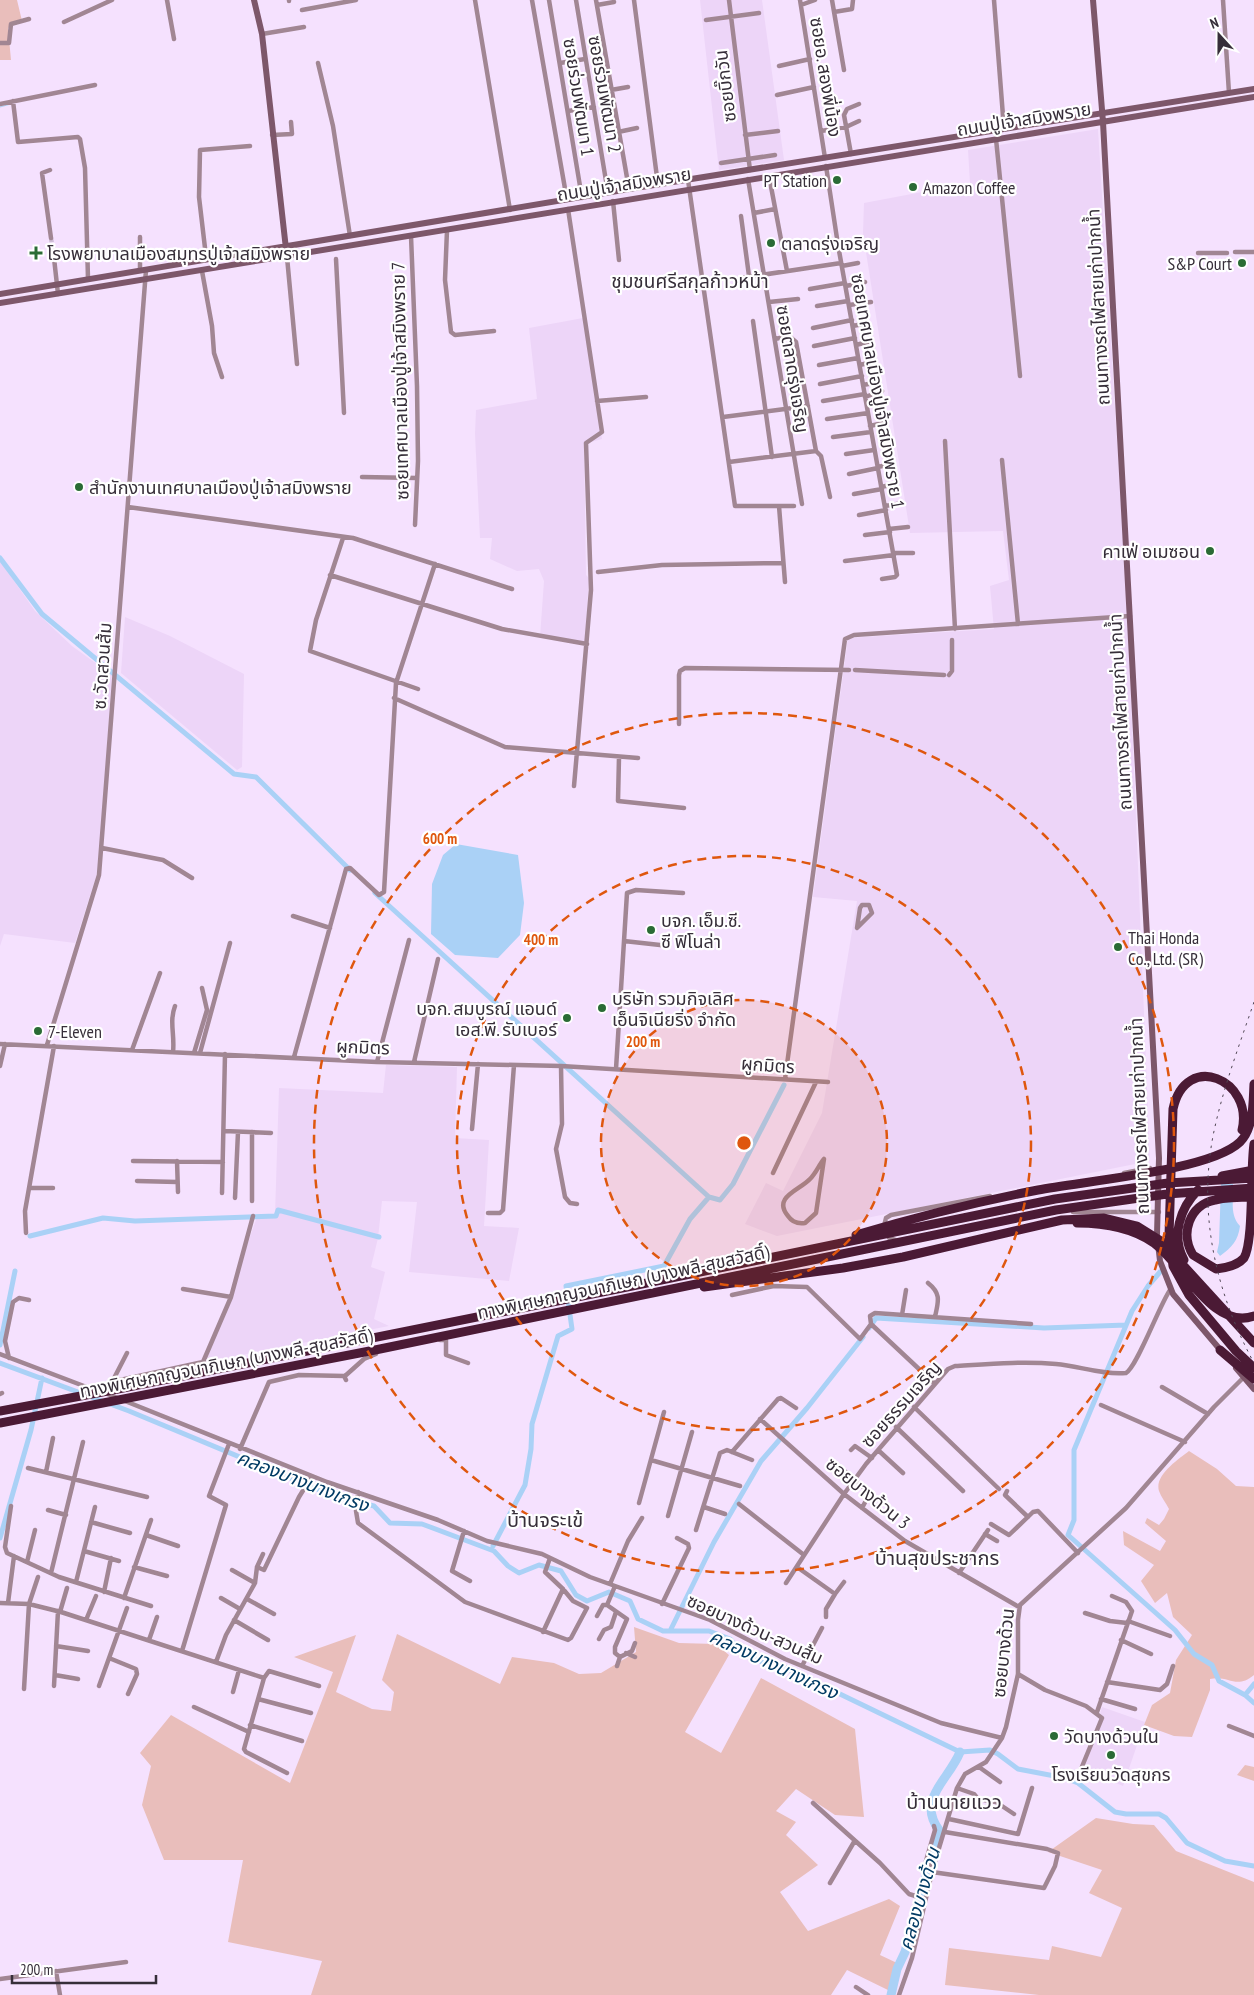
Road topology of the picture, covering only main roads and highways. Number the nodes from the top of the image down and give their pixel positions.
1 (254, 0) edge
2 (1093, 0) edge
3 (1254, 89) edge
4 (1254, 97) edge
5 (1102, 113) junction
6 (1103, 122) junction
7 (825, 158) junction
8 (826, 166) junction
9 (570, 200) junction
10 (575, 208) junction
11 (498, 212) junction
12 (500, 221) junction
13 (409, 226) junction
14 (410, 236) junction
15 (286, 247) junction
16 (287, 257) junction
17 (0, 294) edge
18 (0, 303) edge
19 (1254, 1084) edge
20 (1254, 1144) edge
21 (1230, 1149) junction
22 (1254, 1170) edge
23 (1254, 1178) edge
24 (1254, 1188) edge
25 (1254, 1197) edge
26 (1026, 1228) junction
27 (794, 1253) junction
28 (1190, 1271) junction
29 (659, 1291) junction
30 (1254, 1316) edge
31 (1254, 1344) edge
32 (1220, 1350) junction
33 (1254, 1363) edge
34 (1254, 1368) edge
35 (1254, 1379) edge
36 (1254, 1389) edge
37 (0, 1410) edge
38 (0, 1423) edge

1 - 15 main road
2 - 5 main road, ถนนทางรถไฟสายเก่าปากน้ำ
3 - 5 main road, ถนนปู่เจ้าสมิงพราย
4 - 6 main road, ถนนปู่เจ้าสมิงพราย
5 - 6 main road, ถนนทางรถไฟสายเก่าปากน้ำ
5 - 7 main road, ถนนปู่เจ้าสมิงพราย
6 - 8 main road, ถนนปู่เจ้าสมิงพราย
6 - 32 main road, ถนนทางรถไฟสายเก่าปากน้ำ
7 - 8 main road
7 - 9 main road, ถนนปู่เจ้าสมิงพราย
8 - 10 main road, ถนนปู่เจ้าสมิงพราย
9 - 10 main road
9 - 11 main road, ถนนปู่เจ้าสมิงพราย
10 - 12 main road, ถนนปู่เจ้าสมิงพราย
11 - 12 main road
11 - 13 main road, ถนนปู่เจ้าสมิงพราย
12 - 14 main road, ถนนปู่เจ้าสมิงพราย
13 - 14 main road
13 - 15 main road, ถนนปู่เจ้าสมิงพราย
14 - 16 main road, ถนนปู่เจ้าสมิงพราย
15 - 16 main road
15 - 17 main road, ถนนปู่เจ้าสมิงพราย
16 - 18 main road, ถนนปู่เจ้าสมิงพราย
19 - 21 highway
20 - 25 highway
21 - 27 highway
21 - 34 highway
22 - 28 highway
23 - 27 highway, ทางพิเศษกาญจนาภิเษก (บางพลี-สุขสวัสดิ์)
24 - 29 highway, ทางพิเศษกาญจนาภิเษก (บางพลี-สุขสวัสดิ์)
26 - 28 highway
26 - 29 highway
26 - 30 highway
27 - 37 highway, ทางพิเศษกาญจนาภิเษก (บางพลี-สุขสวัสดิ์)
28 - 31 highway
29 - 38 highway, ทางพิเศษกาญจนาภิเษก (บางพลี-สุขสวัสดิ์)
32 - 33 highway
32 - 35 highway
32 - 36 main road, ถนนทางรถไฟสายเก่าปากน้ำ

